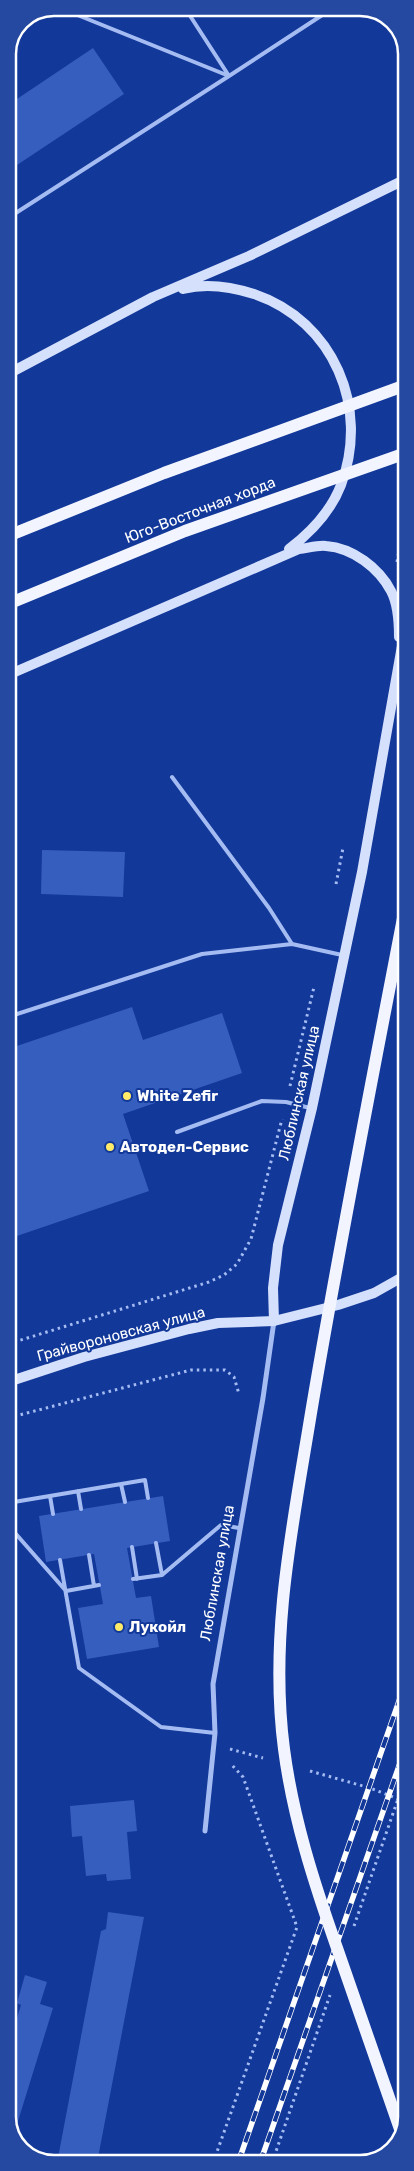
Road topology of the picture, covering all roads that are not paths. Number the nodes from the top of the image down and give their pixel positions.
1 (80, 16) edge
2 (190, 16) edge
3 (321, 16) edge
4 (229, 76) junction
5 (397, 183) edge
6 (16, 213) edge
7 (153, 297) junction
8 (16, 370) edge
9 (397, 388) edge
10 (397, 456) edge
11 (16, 533) edge
12 (276, 559) junction
13 (16, 601) edge
14 (397, 615) edge
15 (16, 671) edge
16 (397, 671) edge
17 (172, 777) dead end
18 (292, 944) junction
19 (397, 947) edge
20 (344, 955) junction
21 (16, 1014) edge
22 (312, 1108) junction
23 (177, 1132) dead end
24 (398, 1280) edge
25 (274, 1321) junction
26 (17, 1379) edge
27 (121, 1484) junction
28 (78, 1491) junction
29 (50, 1496) junction
30 (148, 1498) dead end
31 (17, 1502) edge
32 (125, 1502) dead end
33 (81, 1509) dead end
34 (53, 1514) dead end
35 (239, 1528) junction
36 (17, 1535) edge
37 (156, 1543) dead end
38 (132, 1547) dead end
39 (89, 1555) dead end
40 (60, 1560) dead end
41 (162, 1575) junction
42 (99, 1585) dead end
43 (94, 1586) junction
44 (66, 1591) junction
45 (215, 1733) junction
46 (205, 1831) dead end
47 (397, 2121) edge

1 - 4 lane
2 - 4 lane
3 - 4 lane
4 - 6 lane
5 - 7 main road
7 - 8 main road
7 - 12 main road
9 - 11 main road, bridge
10 - 13 main road, Юго-Восточная хорда, bridge
12 - 14 main road
12 - 15 main road
16 - 20 main road, Люблинская улица
17 - 18 lane
18 - 20 lane
18 - 21 lane
19 - 47 main road, bridge
20 - 22 main road, Люблинская улица
22 - 23 lane
22 - 25 main road, Люблинская улица
24 - 25 main road
25 - 26 main road, Грайвороновская улица
25 - 35 street, Люблинская улица
27 - 28 lane
27 - 30 lane
27 - 32 lane
28 - 29 lane
28 - 33 lane
29 - 31 lane
29 - 34 lane
35 - 41 lane
35 - 45 street, Люблинская улица
36 - 44 lane
37 - 41 lane
38 - 41 lane
39 - 43 lane
40 - 44 lane
42 - 43 lane
43 - 44 lane
44 - 45 lane
45 - 46 street, Люблинская улица

